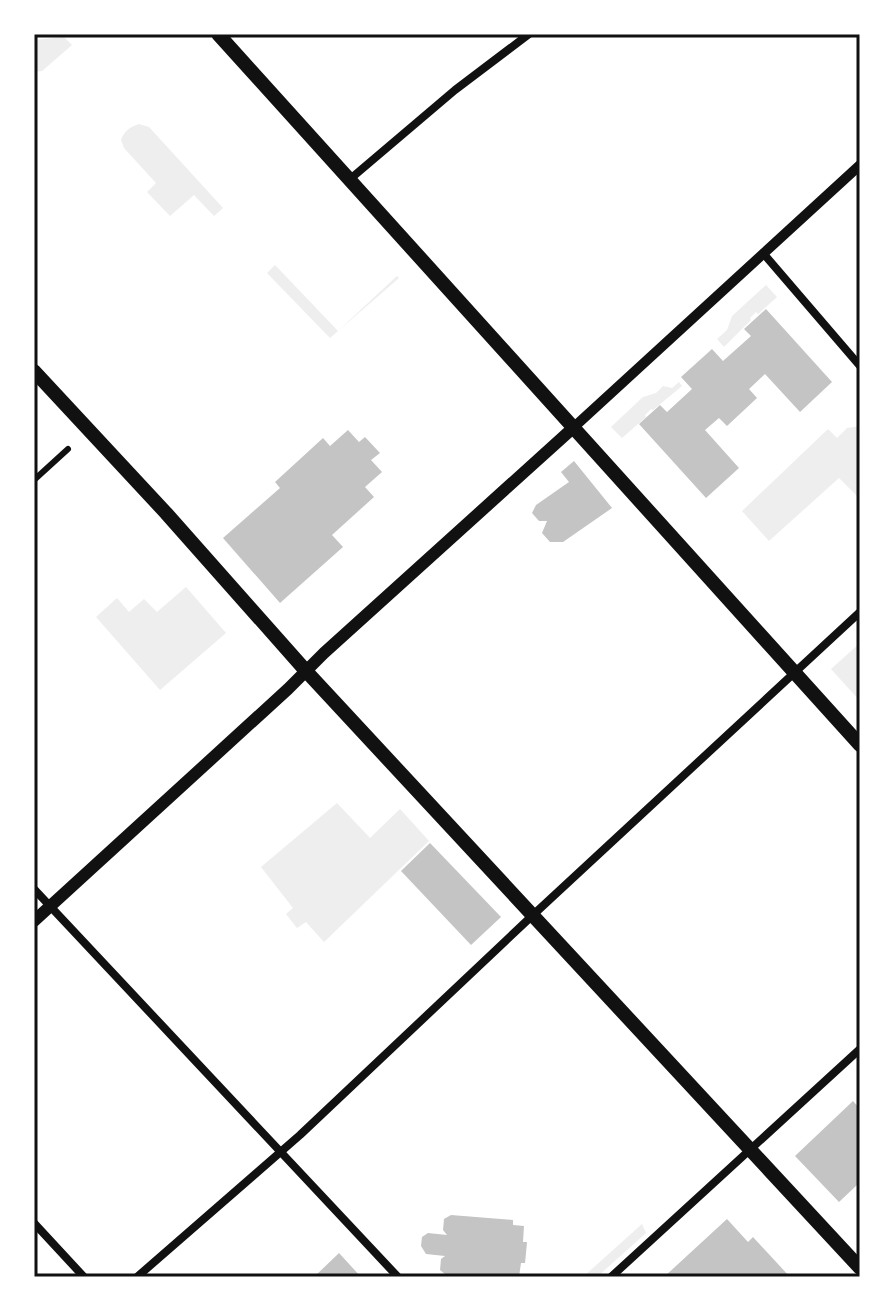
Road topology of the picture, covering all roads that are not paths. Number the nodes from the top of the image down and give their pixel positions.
1 (218, 34) edge
2 (529, 34) edge
3 (860, 165) edge
4 (349, 180) junction
5 (763, 253) junction
6 (860, 366) edge
7 (34, 371) edge
8 (573, 428) junction
9 (68, 449) dead end
10 (34, 480) edge
11 (860, 612) edge
12 (306, 671) junction
13 (794, 672) junction
14 (860, 745) edge
15 (34, 889) edge
16 (50, 906) junction
17 (533, 915) junction
18 (34, 921) edge
19 (860, 1049) edge
20 (751, 1149) junction
21 (281, 1152) junction
22 (34, 1223) edge
23 (860, 1268) edge
24 (84, 1277) edge
25 (137, 1277) edge
26 (398, 1277) edge
27 (611, 1277) edge

1 - 4 main road
2 - 4 street
3 - 5 street
4 - 8 main road
5 - 6 street
5 - 8 street
7 - 12 main road
8 - 12 main road
8 - 13 main road
9 - 10 street
11 - 13 street
12 - 16 main road
12 - 17 main road
13 - 14 main road
13 - 17 street
15 - 16 street
16 - 18 main road
16 - 21 street
17 - 20 main road
17 - 21 street
19 - 20 street
20 - 23 main road
20 - 27 street
21 - 25 street
21 - 26 street
22 - 24 street

